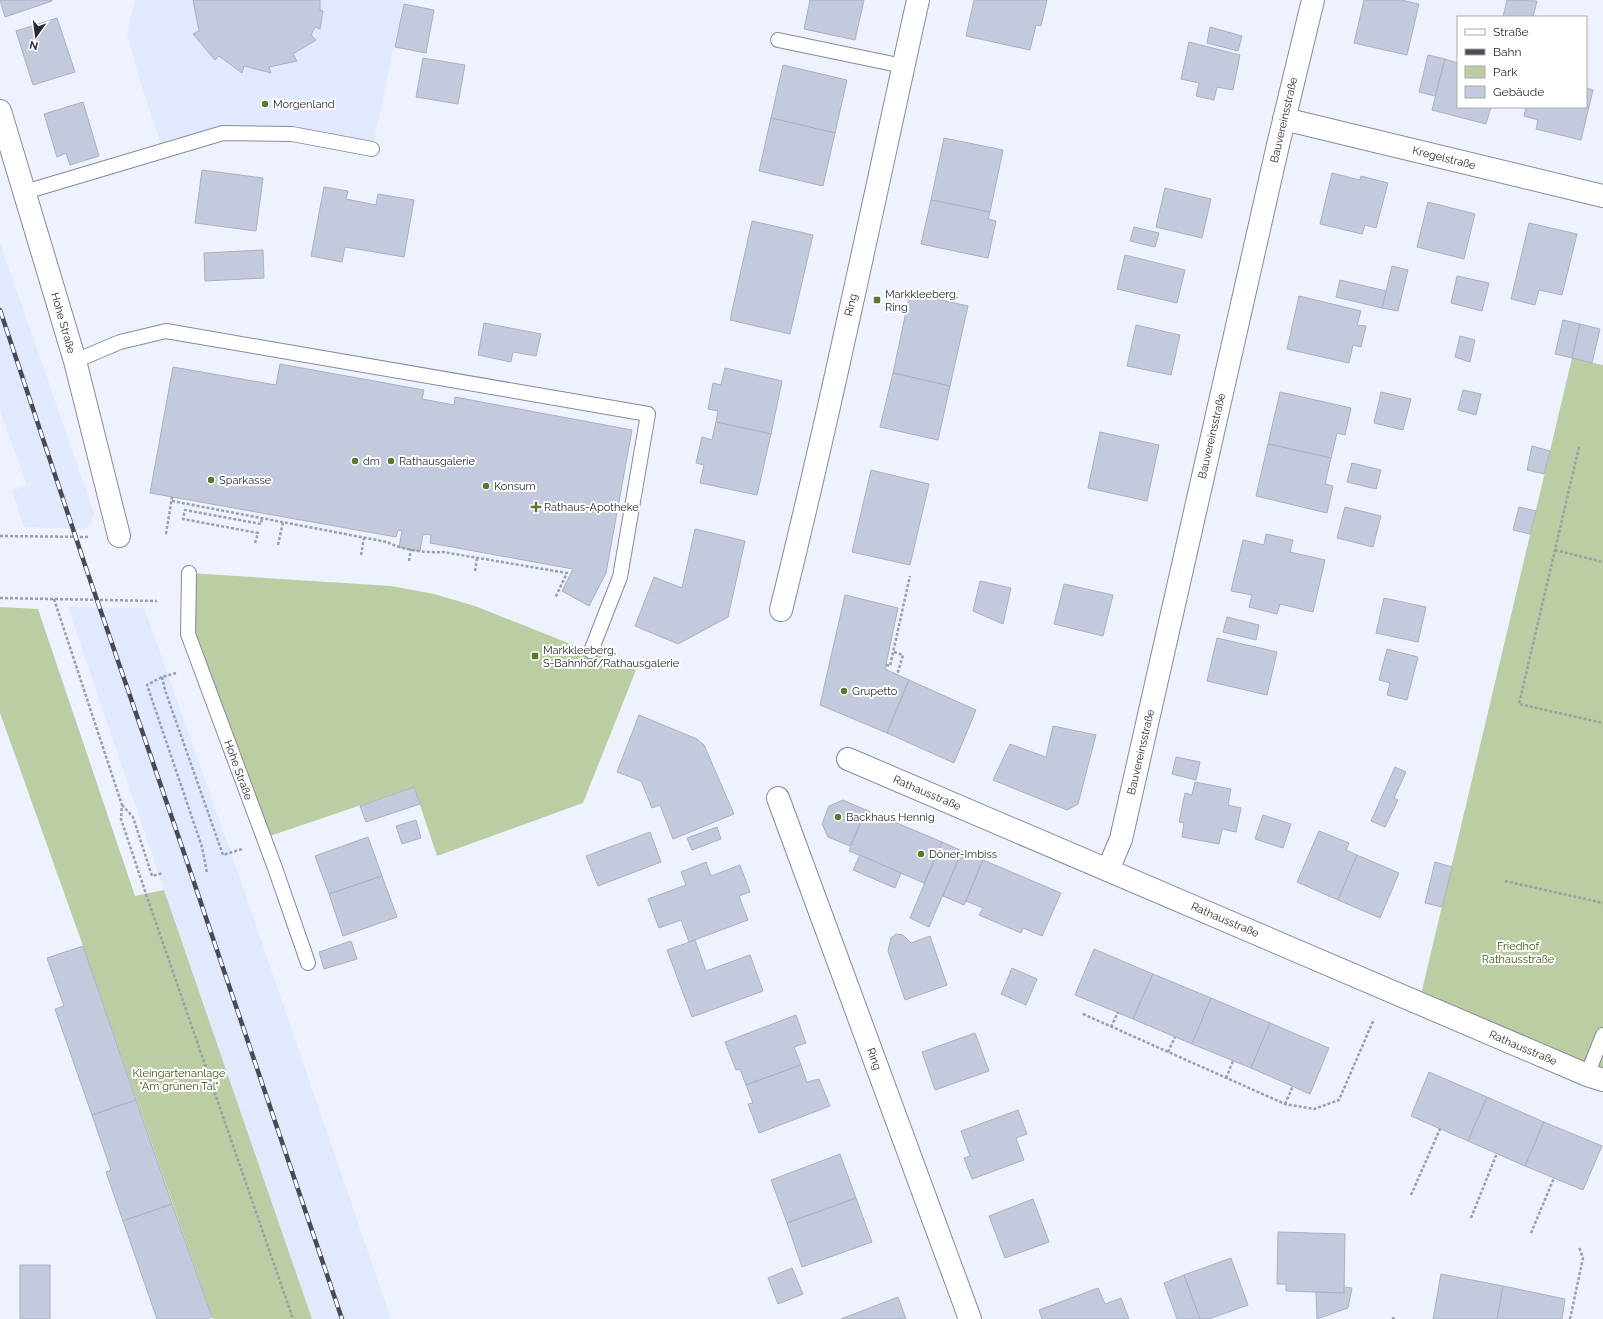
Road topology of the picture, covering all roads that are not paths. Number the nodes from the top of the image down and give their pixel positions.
1 (918, 0) edge
2 (1313, 0) edge
3 (778, 40) dead end
4 (903, 66) junction
5 (0, 111) edge
6 (1284, 119) junction
7 (372, 149) dead end
8 (25, 192) junction
9 (1603, 196) edge
10 (75, 361) junction
11 (119, 536) dead end
12 (189, 573) dead end
13 (781, 610) dead end
14 (591, 651) dead end
15 (848, 759) dead end
16 (778, 798) dead end
17 (1108, 870) junction
18 (308, 963) dead end
19 (1603, 1035) edge
20 (1595, 1078) edge
21 (970, 1319) edge

1 - 4 street, Ring
2 - 6 street, Bauvereinsstraße
3 - 4 lane
4 - 13 street, Ring
5 - 8 street, Hohe Straße
6 - 9 street, Kregelstraße
6 - 17 street, Bauvereinsstraße
7 - 8 lane
8 - 10 street, Hohe Straße
10 - 11 street, Hohe Straße
10 - 14 lane
12 - 18 lane, Hohe Straße
15 - 17 street, Rathausstraße
16 - 21 street, Ring
17 - 20 street, Rathausstraße
19 - 20 lane

